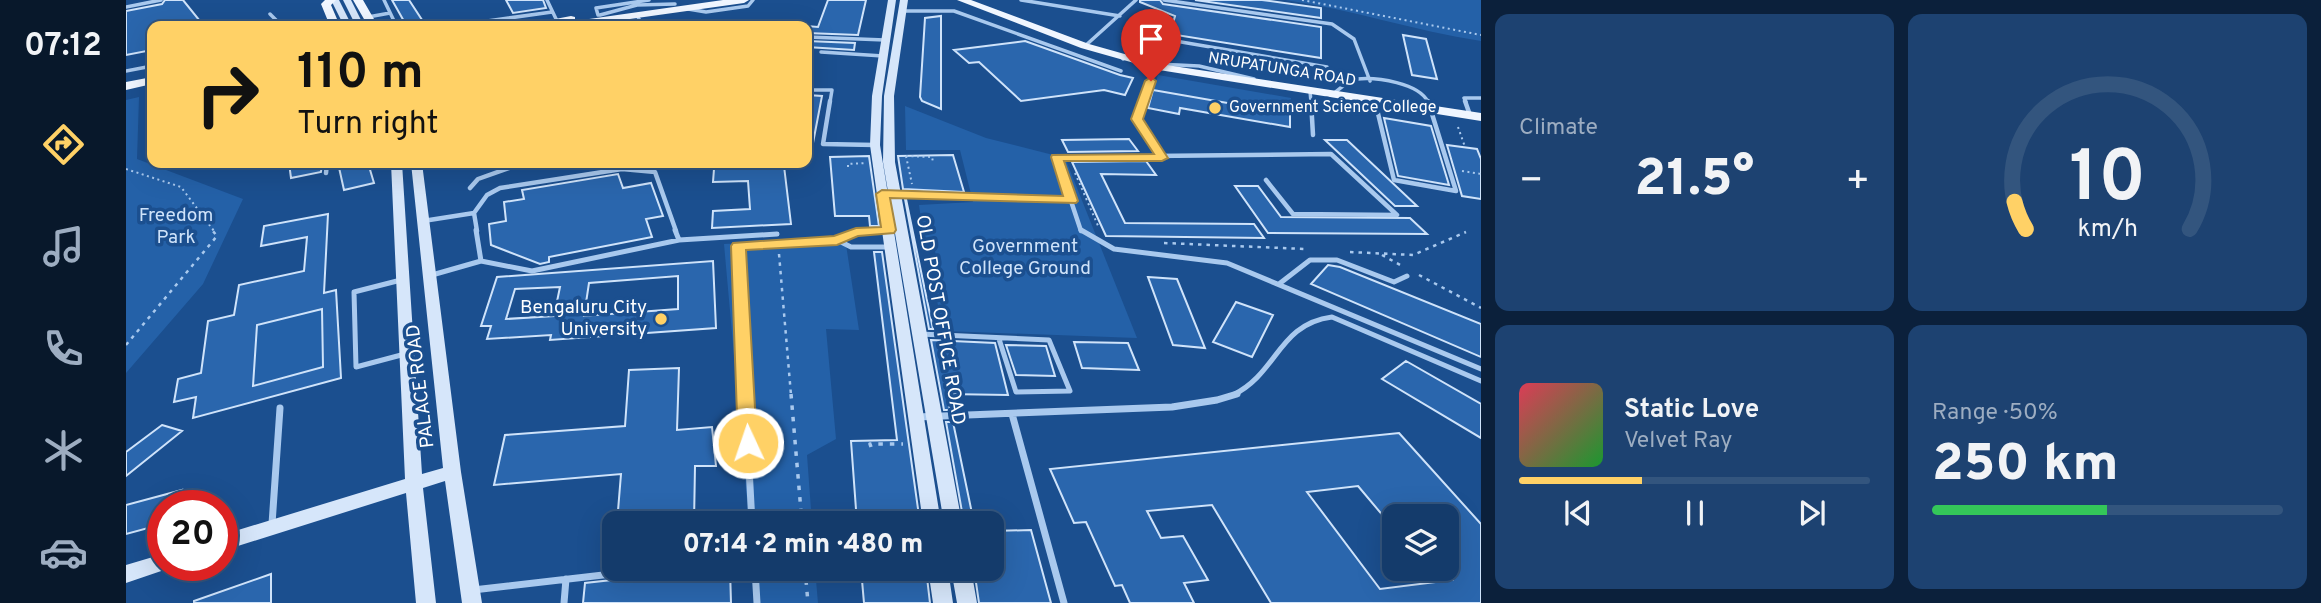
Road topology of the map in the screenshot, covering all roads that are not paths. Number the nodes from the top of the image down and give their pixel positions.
1 (161, 0) edge
2 (333, 0) edge
3 (347, 0) edge
4 (358, 0) edge
5 (384, 0) edge
6 (547, 0) edge
7 (649, 0) edge
8 (699, 0) edge
9 (744, 0) edge
10 (753, 0) edge
11 (962, 0) edge
12 (979, 0) edge
13 (1021, 0) edge
14 (1136, 0) edge
15 (1164, 0) edge
16 (899, 4) edge
17 (680, 6) junction
18 (126, 7) edge
19 (990, 10) junction
20 (390, 13) junction
21 (270, 14) dead end
22 (599, 15) junction
23 (637, 15) junction
24 (1120, 16) junction
25 (556, 20) edge
26 (277, 21) edge
27 (333, 21) edge
28 (345, 21) edge
29 (358, 21) edge
30 (369, 21) edge
31 (372, 21) edge
32 (397, 21) edge
33 (528, 21) edge
34 (640, 21) edge
35 (812, 37) edge
36 (886, 40) junction
37 (1085, 46) junction
38 (821, 52) dead end
39 (883, 56) junction
40 (1123, 58) junction
41 (147, 67) edge
42 (1327, 67) dead end
43 (126, 71) edge
44 (1121, 71) dead end
45 (1151, 81) dead end
46 (1370, 81) junction
47 (147, 83) edge
48 (126, 86) edge
49 (147, 90) edge
50 (812, 90) edge
51 (1310, 91) junction
52 (126, 94) edge
53 (1333, 94) junction
54 (1481, 98) edge
55 (1375, 101) junction
56 (1429, 109) junction
57 (1476, 116) edge
58 (1313, 135) dead end
59 (875, 145) junction
60 (1162, 158) junction
61 (326, 168) edge
62 (396, 168) edge
63 (418, 168) edge
64 (509, 168) edge
65 (326, 173) dead end
66 (1266, 180) dead end
67 (470, 188) dead end
68 (888, 194) junction
69 (1071, 201) junction
70 (474, 213) junction
71 (423, 221) junction
72 (888, 230) junction
73 (777, 234) dead end
74 (679, 240) junction
75 (837, 240) junction
76 (891, 247) junction
77 (481, 261) junction
78 (429, 276) junction
79 (1407, 276) dead end
80 (401, 280) junction
81 (1279, 284) junction
82 (919, 334) junction
83 (999, 339) junction
84 (405, 354) junction
85 (1481, 369) edge
86 (1481, 381) edge
87 (280, 408) dead end
88 (1012, 414) junction
89 (926, 417) junction
90 (452, 472) junction
91 (414, 484) junction
92 (751, 511) edge
93 (930, 511) edge
94 (950, 511) edge
95 (272, 528) junction
96 (238, 539) edge
97 (147, 567) edge
98 (126, 574) edge
99 (602, 575) edge
100 (566, 579) junction
101 (756, 581) edge
102 (940, 581) edge
103 (963, 581) edge
104 (471, 597) edge
105 (426, 603) edge
106 (564, 603) edge
107 (757, 603) edge
108 (943, 603) edge
109 (967, 603) edge
110 (1064, 603) edge

1 - 18 lane
2 - 27 main road
2 - 28 street
3 - 29 street
4 - 30 main road
5 - 20 lane
6 - 25 lane
7 - 22 lane
8 - 17 main road
9 - 17 main road
10 - 17 lane
11 - 19 main road, NRUPATUNGA ROAD
12 - 19 main road
13 - 24 lane
14 - 24 lane
15 - 46 lane
16 - 36 street, OLD POST OFFICE ROAD
16 - 44 lane
16 - 68 street, OLD POST OFFICE ROAD
17 - 22 main road
17 - 23 main road
19 - 37 main road, NRUPATUNGA ROAD
20 - 31 lane
20 - 32 lane
21 - 26 lane
22 - 25 main road
23 - 25 main road
23 - 34 lane
24 - 37 lane
25 - 33 lane
35 - 36 lane
36 - 39 street, OLD POST OFFICE ROAD
37 - 40 main road, NRUPATUNGA ROAD
38 - 39 lane
39 - 59 street, OLD POST OFFICE ROAD
40 - 42 lane
40 - 51 main road, NRUPATUNGA ROAD
41 - 43 lane
45 - 60 lane
46 - 53 lane
46 - 56 lane
47 - 48 main road
49 - 52 main road
50 - 59 lane
51 - 53 main road, NRUPATUNGA ROAD
51 - 58 lane
53 - 55 main road, NRUPATUNGA ROAD
54 - 57 lane
55 - 56 main road, NRUPATUNGA ROAD
55 - 56 lane
56 - 57 main road, NRUPATUNGA ROAD
59 - 68 street, OLD POST OFFICE ROAD
60 - 66 lane
60 - 69 lane
61 - 65 lane
62 - 80 street, PALACE ROAD
63 - 71 street, PALACE ROAD
64 - 67 lane
68 - 69 lane
68 - 72 street, OLD POST OFFICE ROAD
68 - 82 street, OLD POST OFFICE ROAD
69 - 81 lane
70 - 71 lane
70 - 74 lane
70 - 77 lane
71 - 78 street, PALACE ROAD
72 - 75 lane
72 - 76 street, OLD POST OFFICE ROAD
73 - 74 lane
74 - 77 lane
75 - 76 lane
75 - 92 lane
76 - 89 street, OLD POST OFFICE ROAD
77 - 78 lane
78 - 90 street, PALACE ROAD
79 - 81 lane
80 - 84 street, PALACE ROAD
80 - 84 lane
81 - 85 lane
82 - 83 lane
82 - 89 street, OLD POST OFFICE ROAD
83 - 83 lane
84 - 91 street, PALACE ROAD
86 - 88 lane
87 - 95 lane
88 - 89 lane
88 - 110 lane
89 - 93 street, OLD POST OFFICE ROAD
89 - 94 street, OLD POST OFFICE ROAD
90 - 91 street
90 - 104 street, PALACE ROAD
91 - 95 street
91 - 105 street, PALACE ROAD
95 - 96 street
97 - 98 street
99 - 100 lane
100 - 104 lane
100 - 106 lane
101 - 107 lane
102 - 108 street
103 - 109 street

